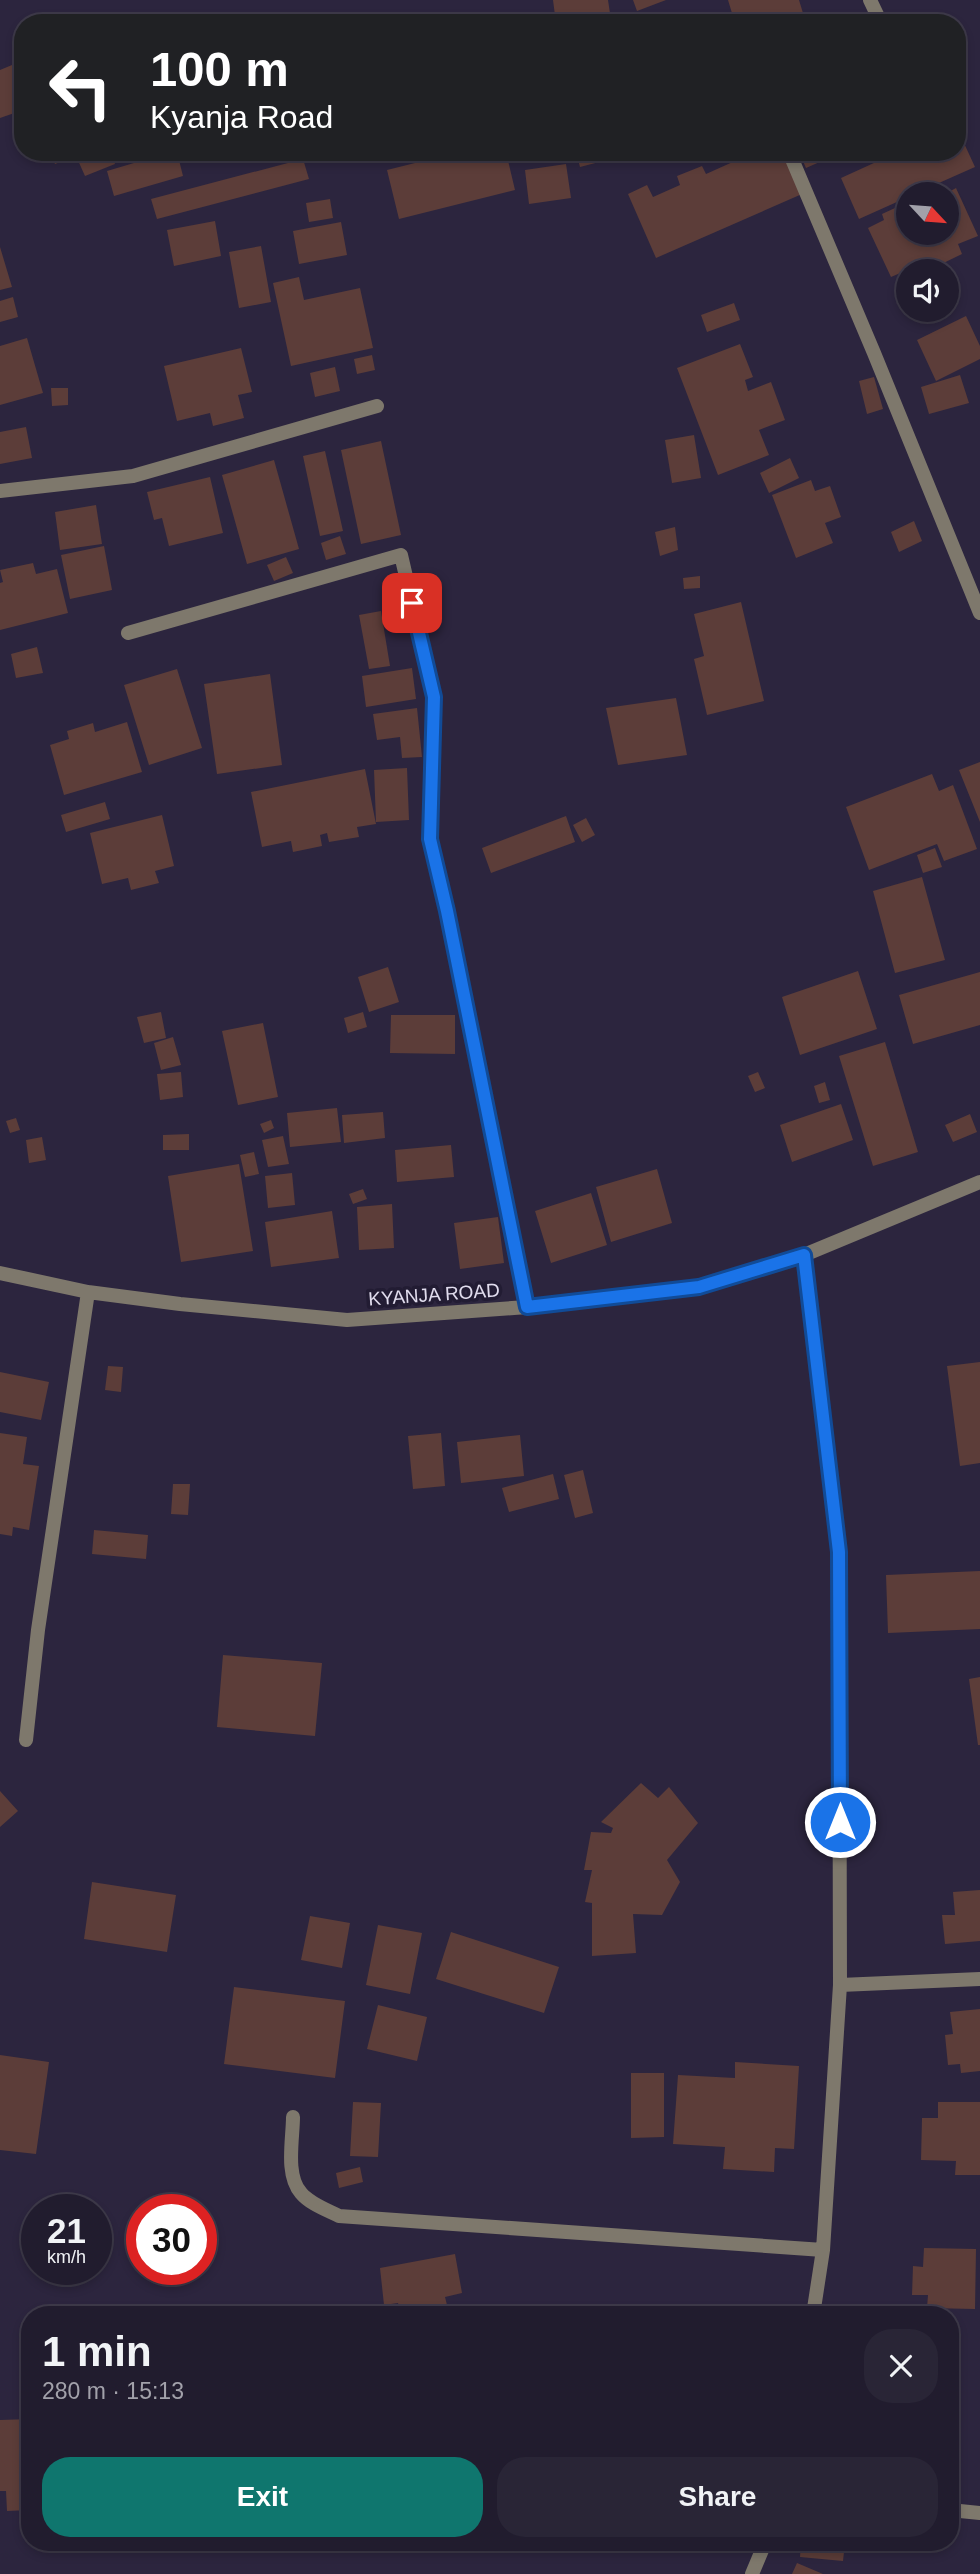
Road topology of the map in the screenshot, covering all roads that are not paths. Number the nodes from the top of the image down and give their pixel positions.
1 (793, 161) edge
2 (377, 406) dead end
3 (0, 491) edge
4 (980, 613) edge
5 (128, 633) dead end
6 (980, 1182) edge
7 (804, 1255) junction
8 (0, 1273) edge
9 (88, 1292) junction
10 (527, 1307) junction
11 (26, 1740) dead end
12 (980, 1979) edge
13 (840, 1985) junction
14 (293, 2117) dead end
15 (823, 2250) junction
16 (814, 2306) edge
17 (959, 2511) edge
18 (980, 2513) edge
19 (762, 2551) edge
20 (752, 2574) edge

1 - 4 street
2 - 3 street
5 - 10 street
6 - 7 street, KYANJA ROAD
7 - 10 street, KYANJA ROAD
7 - 13 street
8 - 9 street, KYANJA ROAD
9 - 10 street, KYANJA ROAD
9 - 11 street
12 - 13 street
13 - 15 street
14 - 15 street
15 - 16 street
17 - 18 street
19 - 20 street

